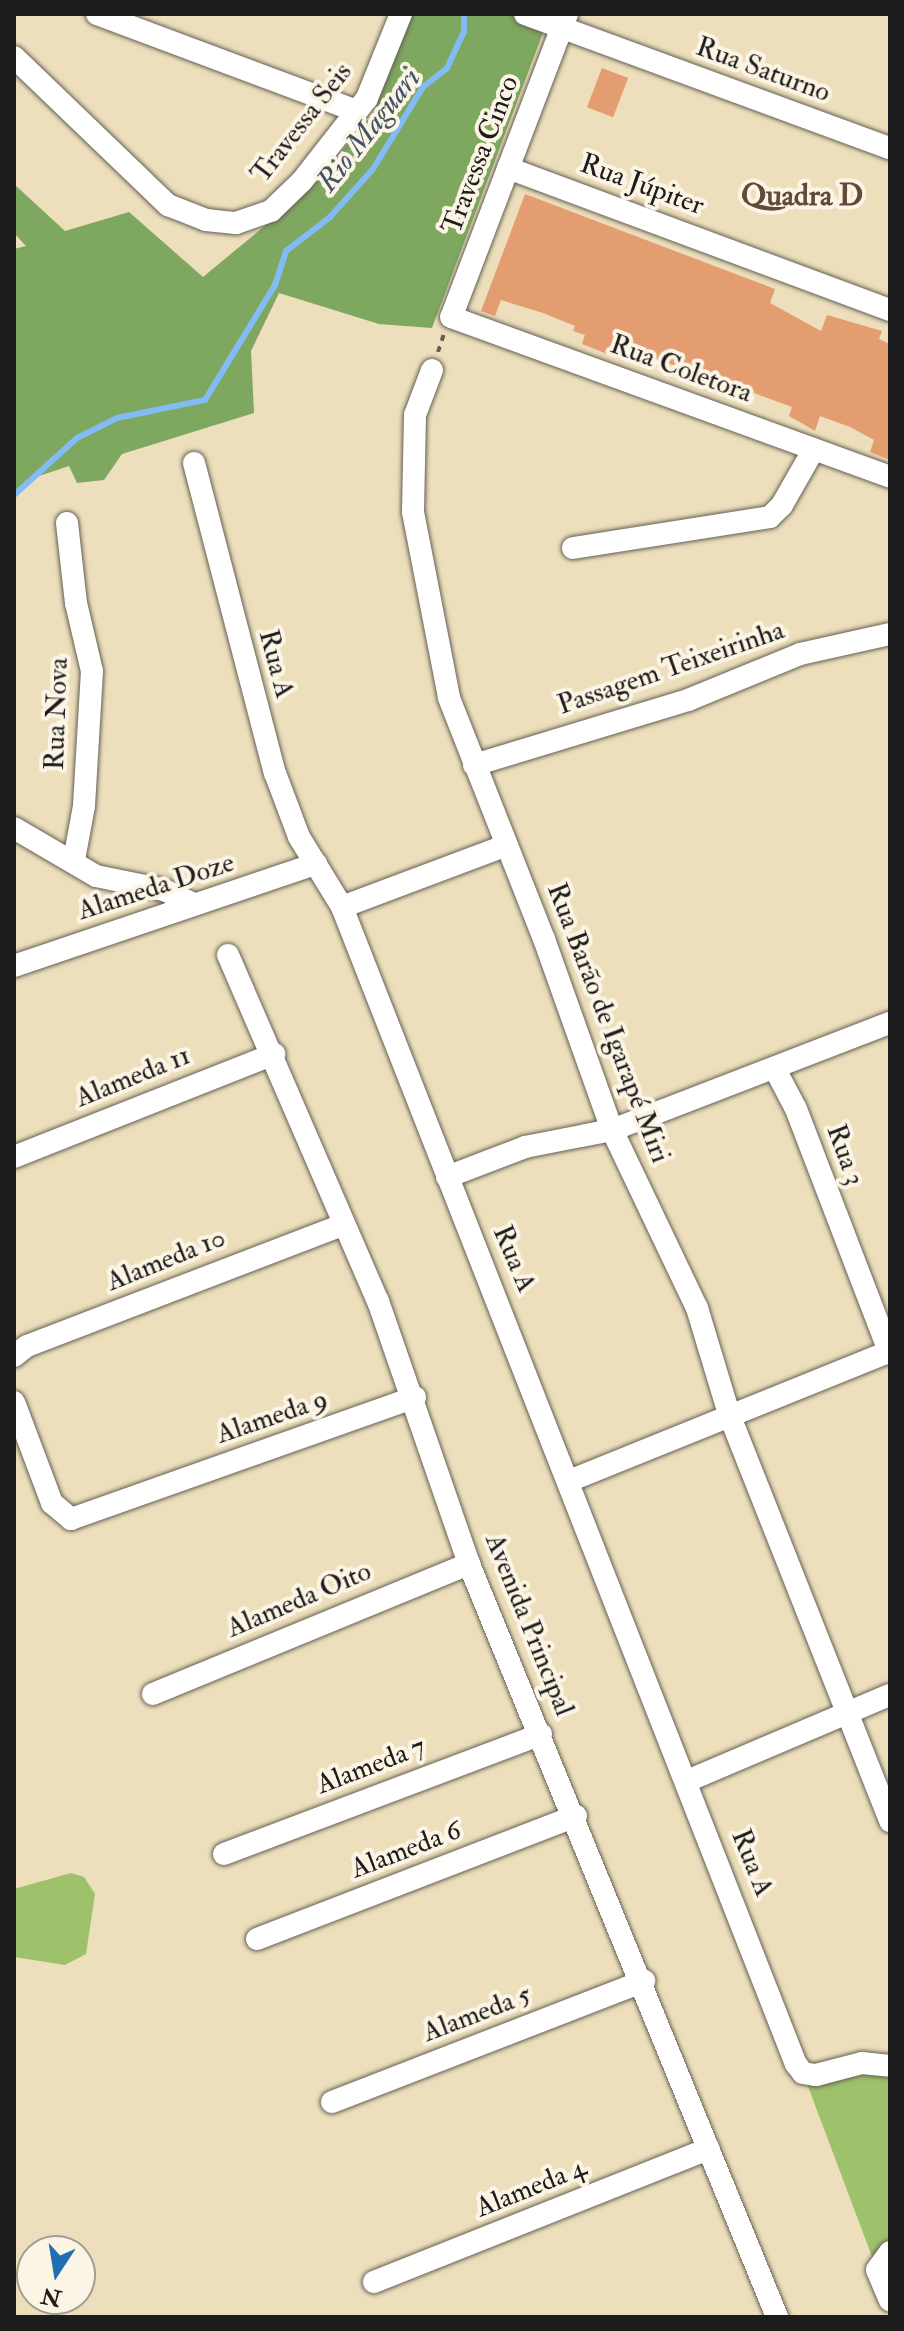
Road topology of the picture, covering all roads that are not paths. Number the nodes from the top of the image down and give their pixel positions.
1 (97, 14) edge
2 (401, 14) edge
3 (525, 14) edge
4 (564, 21) edge
5 (14, 57) edge
6 (356, 111) junction
7 (890, 148) edge
8 (508, 168) junction
9 (890, 310) edge
10 (451, 317) joint
11 (432, 370) road end
12 (814, 449) junction
13 (194, 463) dead end
14 (890, 477) edge
15 (67, 523) dead end
16 (573, 548) dead end
17 (890, 634) edge
18 (474, 765) junction
19 (14, 828) edge
20 (507, 845) junction
21 (74, 860) junction
22 (316, 864) junction
23 (192, 903) junction
24 (342, 907) junction
25 (228, 955) dead end
26 (14, 966) edge
27 (890, 1023) edge
28 (274, 1054) junction
29 (775, 1069) junction
30 (612, 1130) junction
31 (14, 1157) edge
32 (447, 1177) junction
33 (342, 1225) junction
34 (890, 1352) edge
35 (14, 1356) edge
36 (415, 1397) junction
37 (14, 1402) edge
38 (729, 1414) junction
39 (569, 1481) junction
40 (469, 1564) junction
41 (153, 1694) dead end
42 (890, 1695) edge
43 (845, 1712) junction
44 (541, 1734) junction
45 (687, 1781) junction
46 (576, 1816) junction
47 (890, 1821) edge
48 (224, 1854) dead end
49 (257, 1939) dead end
50 (644, 1981) junction
51 (890, 2066) edge
52 (332, 2102) dead end
53 (709, 2149) junction
54 (890, 2252) edge
55 (374, 2282) dead end
56 (890, 2300) edge
57 (777, 2317) edge

1 - 6 street
2 - 6 street, Travessa Seis
3 - 4 street, Rua Saturno
4 - 7 street, Rua Saturno
4 - 8 street, Travessa Cinco
5 - 6 street, Travessa Seis
8 - 9 street, Rua Júpiter
8 - 10 street, Travessa Cinco
10 - 12 street, Rua Coletora
11 - 18 street, Rua Barão de Igarapé Miri
12 - 14 street, Rua Coletora
12 - 16 street
13 - 22 street, Rua A
15 - 21 street, Rua Nova
17 - 18 street, Passagem Teixeirinha
18 - 20 street, Rua Barão de Igarapé Miri
19 - 21 street
20 - 24 street
20 - 30 street, Rua Barão de Igarapé Miri
21 - 23 street
22 - 23 street, Alameda Doze
22 - 24 street, Rua A
23 - 26 street, Alameda Doze
24 - 32 street, Rua A
25 - 28 street, Avenida Principal
27 - 29 street
28 - 31 street, Alameda 11
28 - 33 street, Avenida Principal
29 - 30 street
29 - 34 street, Rua 3
30 - 32 street
30 - 38 street, Rua Barão de Igarapé Miri
32 - 39 street, Rua A
33 - 35 street, Alameda 10
33 - 36 street, Avenida Principal
34 - 38 street
36 - 37 street, Alameda 9
36 - 40 street, Avenida Principal
38 - 39 street
38 - 43 street, Rua Barão de Igarapé Miri
39 - 45 street, Rua A
40 - 41 street, Alameda Oito
40 - 44 street, Avenida Principal
42 - 43 street
43 - 45 street
43 - 47 street, Rua Barão de Igarapé Miri
44 - 46 street, Avenida Principal
44 - 48 street, Alameda 7
45 - 51 street, Rua A
46 - 49 street, Alameda 6
46 - 50 street, Avenida Principal
50 - 52 street, Alameda 5
50 - 53 street, Avenida Principal
53 - 55 street, Alameda 4
53 - 57 street, Avenida Principal
54 - 56 street

